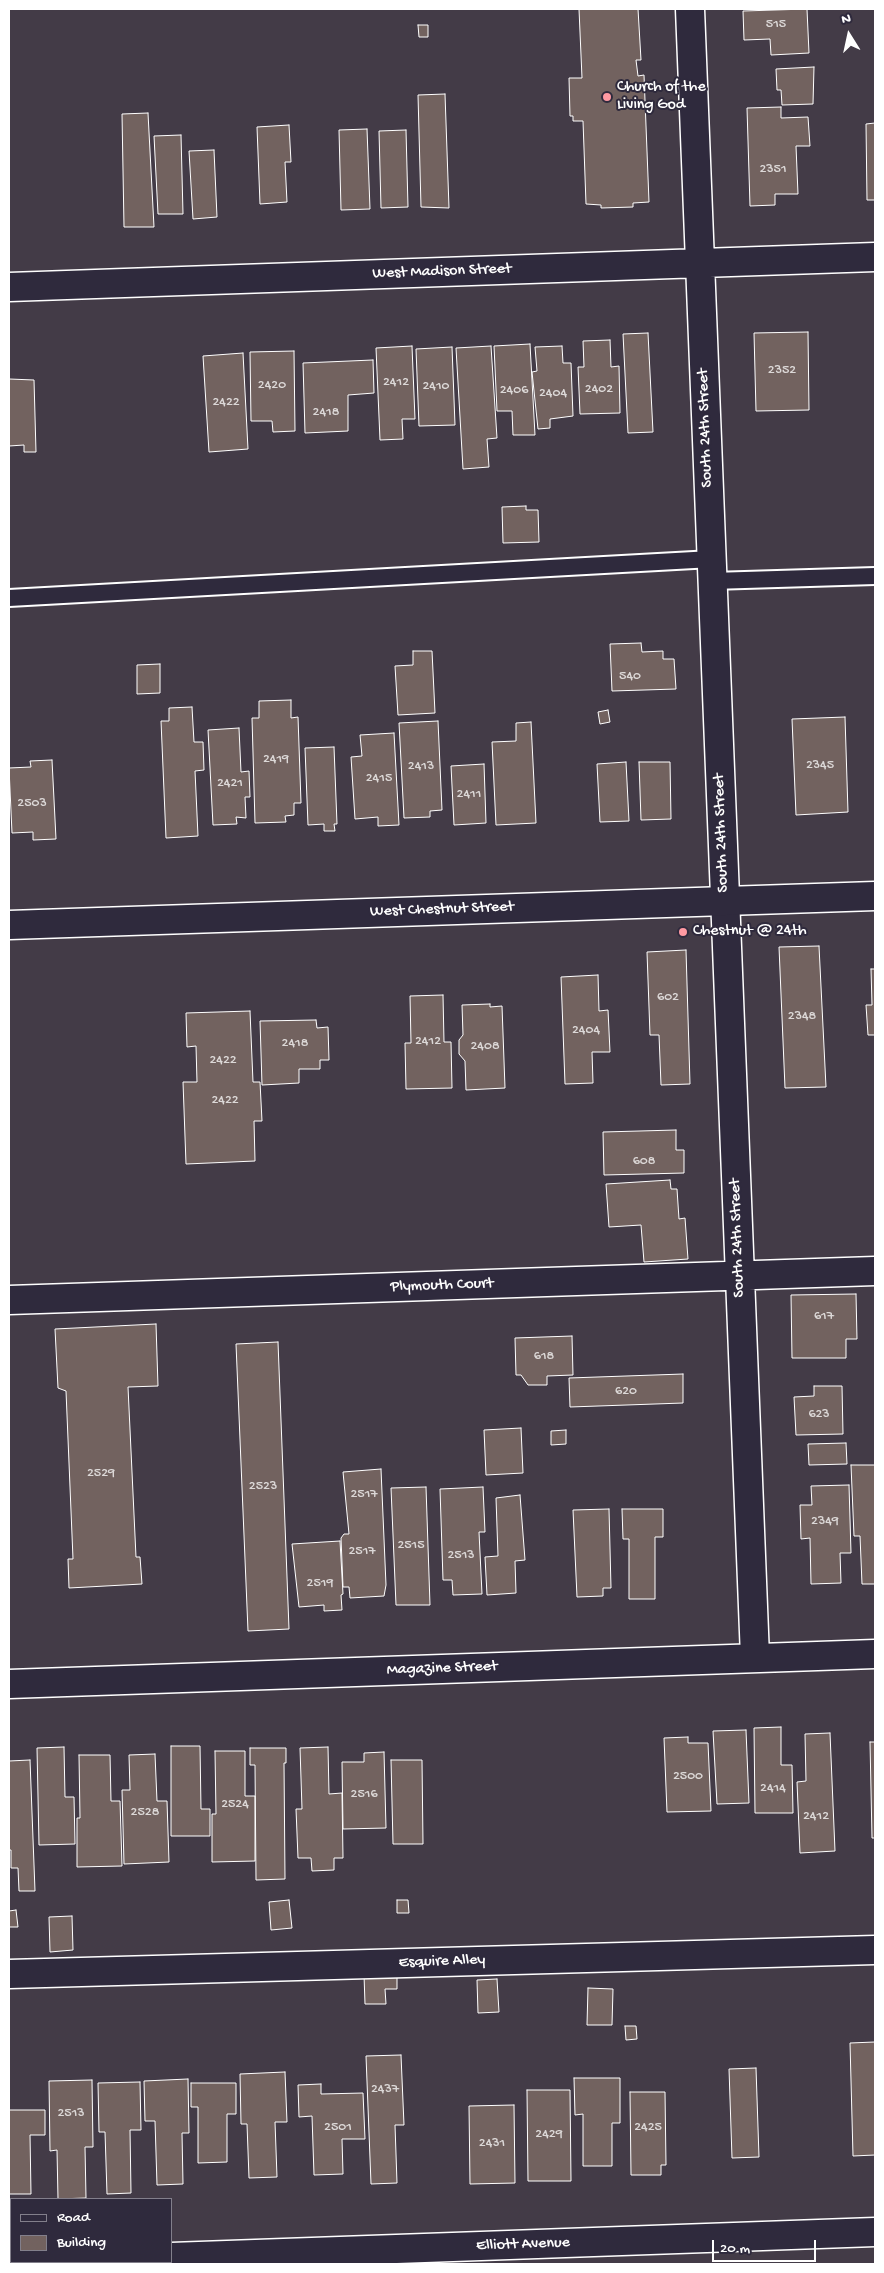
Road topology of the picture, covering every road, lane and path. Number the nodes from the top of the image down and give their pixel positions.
1 (690, 9) edge
2 (875, 257) edge
3 (700, 264) junction
4 (9, 287) edge
5 (712, 570) junction
6 (875, 576) edge
7 (9, 598) edge
8 (875, 896) edge
9 (725, 901) junction
10 (9, 925) edge
11 (875, 1271) edge
12 (740, 1276) junction
13 (9, 1300) edge
14 (875, 1654) edge
15 (755, 1657) junction
16 (9, 1684) edge
17 (875, 1950) edge
18 (9, 1974) edge
19 (875, 2232) edge
20 (172, 2257) edge

1 - 3 street, South 24th Street
2 - 3 street, West Madison Street
3 - 4 street, West Madison Street
3 - 5 street, South 24th Street
5 - 6 lane
5 - 7 lane
5 - 9 street, South 24th Street
8 - 9 street, West Chestnut Street
9 - 10 street, West Chestnut Street
9 - 12 street, South 24th Street
11 - 12 street, Plymouth Court
12 - 13 street, Plymouth Court
12 - 15 street, South 24th Street
14 - 15 street, Magazine Street
15 - 16 street, Magazine Street
17 - 18 street, Esquire Alley
19 - 20 street, Elliott Avenue

